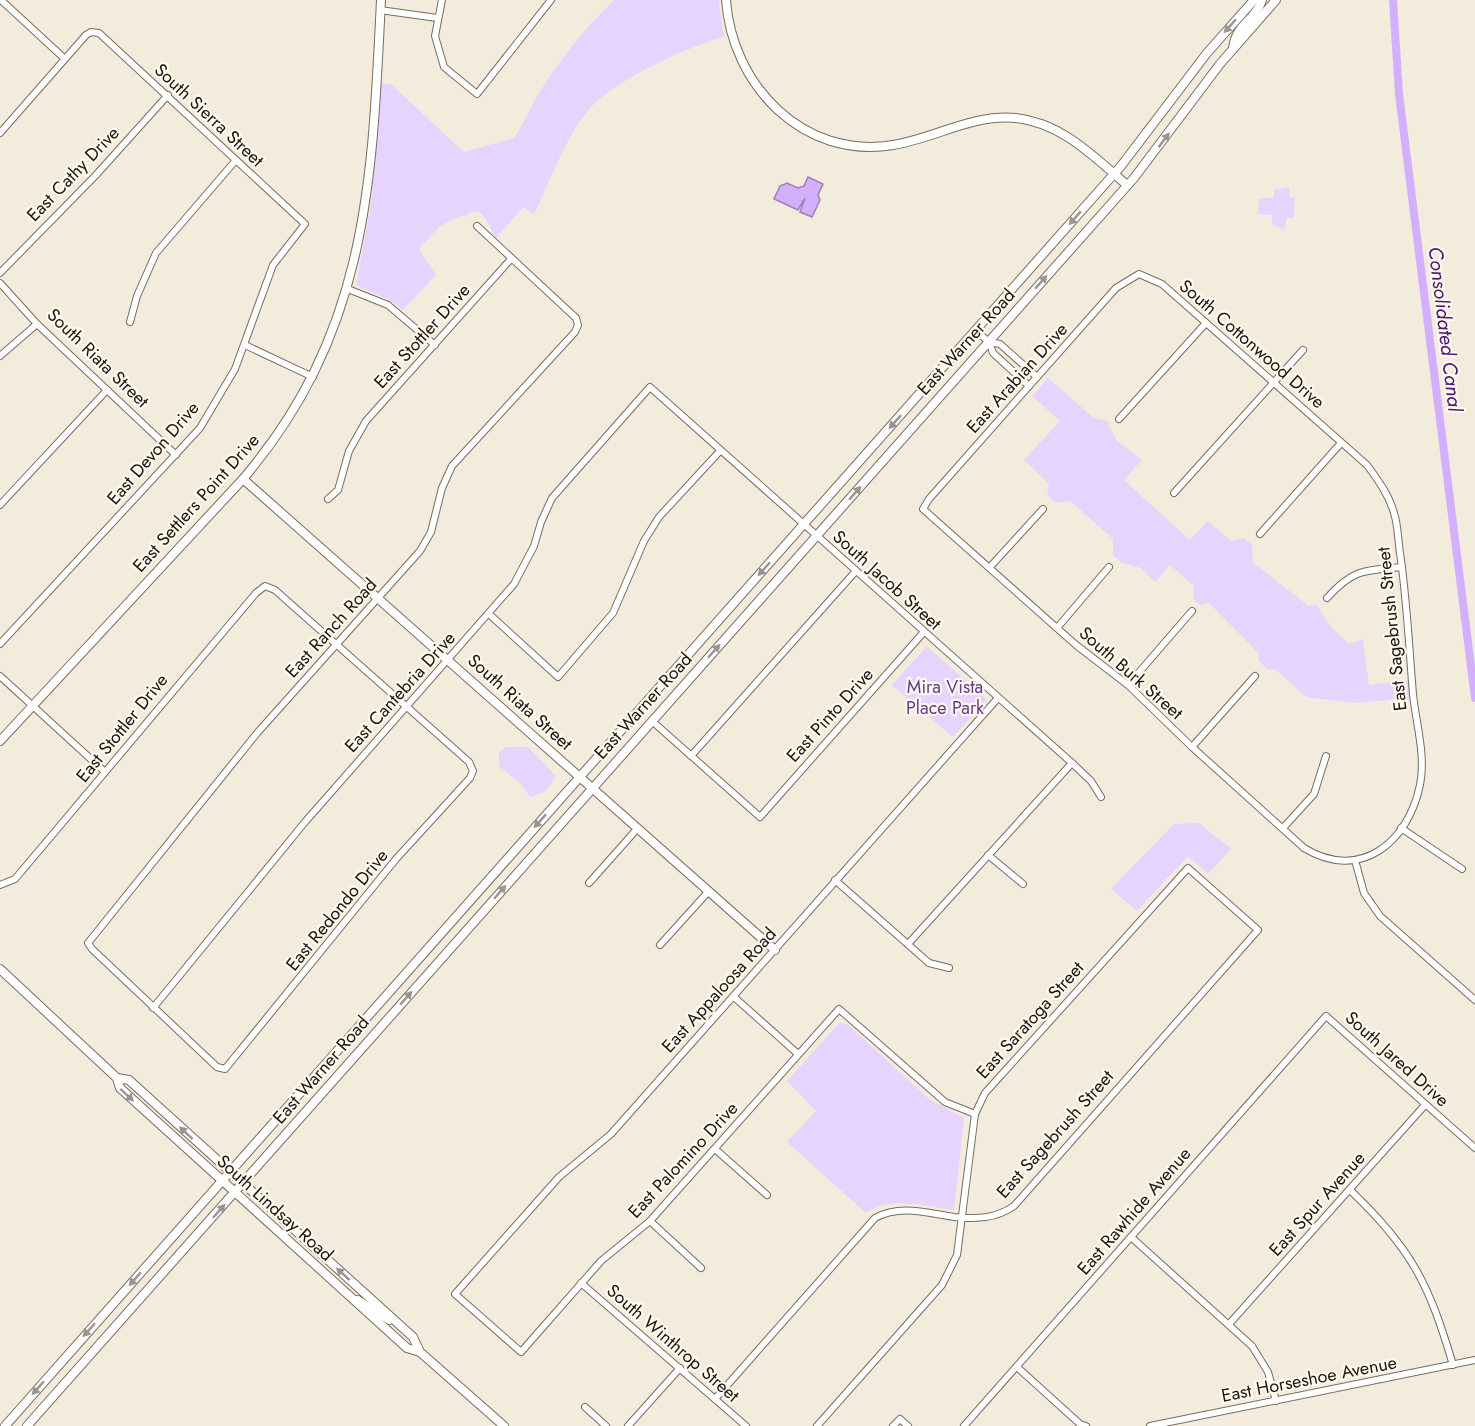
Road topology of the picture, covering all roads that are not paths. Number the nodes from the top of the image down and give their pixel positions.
1 (1, 0) edge
2 (442, 0) edge
3 (551, 0) edge
4 (726, 0) edge
5 (1254, 0) edge
6 (1262, 0) edge
7 (1276, 0) edge
8 (380, 5) edge
9 (437, 18) junction
10 (1233, 49) junction
11 (1207, 53) junction
12 (65, 59) junction
13 (1220, 64) junction
14 (168, 95) junction
15 (0, 133) edge
16 (236, 160) junction
17 (1114, 174) junction
18 (1127, 185) junction
19 (305, 224) joint
20 (477, 226) dead end
21 (511, 259) junction
22 (0, 273) edge
23 (1139, 274) joint
24 (0, 283) edge
25 (348, 289) junction
26 (130, 322) dead end
27 (1206, 323) junction
28 (37, 324) junction
29 (976, 331) junction
30 (989, 342) junction
31 (245, 345) junction
32 (435, 345) junction
33 (1303, 350) dead end
34 (0, 356) edge
35 (313, 377) junction
36 (1037, 377) junction
37 (1274, 383) junction
38 (1029, 386) junction
39 (650, 387) joint
40 (107, 390) junction
41 (1119, 419) dead end
42 (1341, 443) junction
43 (720, 451) junction
44 (176, 455) junction
45 (243, 479) junction
46 (1174, 493) dead end
47 (328, 499) dead end
48 (0, 505) edge
49 (1043, 508) dead end
50 (923, 509) joint
51 (803, 525) junction
52 (1260, 534) dead end
53 (816, 537) junction
54 (990, 567) junction
55 (1109, 567) dead end
56 (1402, 567) junction
57 (855, 572) junction
58 (377, 598) junction
59 (1327, 598) dead end
60 (1192, 611) dead end
61 (489, 614) junction
62 (1057, 628) junction
63 (923, 633) junction
64 (0, 644) edge
65 (336, 646) junction
66 (448, 661) junction
67 (0, 676) edge
68 (1255, 676) dead end
69 (1128, 685) junction
70 (998, 698) junction
71 (33, 706) junction
72 (407, 706) junction
73 (652, 721) junction
74 (0, 741) edge
75 (1192, 747) junction
76 (691, 756) junction
77 (1326, 756) dead end
78 (1072, 763) junction
79 (105, 772) junction
80 (579, 777) junction
81 (592, 788) junction
82 (1101, 797) dead end
83 (1283, 828) junction
84 (1401, 828) junction
85 (637, 829) junction
86 (988, 855) junction
87 (1354, 860) junction
88 (1188, 868) joint
89 (1462, 869) dead end
90 (836, 880) junction
91 (590, 883) dead end
92 (1023, 884) dead end
93 (0, 885) edge
94 (708, 892) junction
95 (908, 944) junction
96 (660, 945) dead end
97 (775, 950) junction
98 (0, 969) edge
99 (949, 969) dead end
100 (734, 997) junction
101 (1475, 1000) edge
102 (378, 1004) junction
103 (153, 1008) junction
104 (391, 1016) junction
105 (1326, 1016) joint
106 (798, 1054) junction
107 (117, 1078) junction
108 (1425, 1105) junction
109 (975, 1114) junction
110 (715, 1149) junction
111 (1475, 1149) edge
112 (229, 1172) junction
113 (221, 1182) junction
114 (243, 1184) junction
115 (1350, 1190) junction
116 (234, 1194) junction
117 (767, 1195) dead end
118 (961, 1218) junction
119 (650, 1221) junction
120 (1131, 1237) junction
121 (701, 1268) dead end
122 (581, 1283) junction
123 (354, 1301) junction
124 (396, 1322) junction
125 (1230, 1323) junction
126 (71, 1350) junction
127 (420, 1352) junction
128 (520, 1352) joint
129 (1475, 1360) edge
130 (84, 1361) junction
131 (1454, 1365) junction
132 (1017, 1367) junction
133 (680, 1368) junction
134 (715, 1399) junction
135 (1276, 1401) junction
136 (585, 1407) dead end
137 (5, 1426) edge
138 (27, 1426) edge
139 (504, 1426) edge
140 (606, 1426) edge
141 (628, 1426) edge
142 (746, 1426) edge
143 (817, 1426) edge
144 (893, 1426) edge
145 (908, 1426) edge
146 (964, 1426) edge
147 (1086, 1426) edge
148 (1150, 1426) edge

1 - 12 street
2 - 9 street
3 - 9 street
4 - 17 main road
5 -> 11 main road, East Warner Road
6 - 10 main road
7 - 10 main road, East Warner Road
8 - 9 street
8 - 25 main road, East Settlers Point Drive
10 - 13 main road, East Warner Road
11 - 13 main road
11 - 17 main road, East Warner Road
12 - 14 street, South Sierra Street
12 - 15 street
18 -> 13 main road, East Warner Road
14 - 16 street, South Sierra Street
14 - 22 street, East Cathy Drive
16 - 19 street, South Sierra Street
16 - 26 street
17 - 18 main road
17 -> 29 main road, East Warner Road
30 -> 18 main road, East Warner Road
19 - 31 street, East Devon Drive
20 - 21 street
21 - 32 street, East Stottler Drive
21 - 58 street, East Ranch Road
23 - 27 street, South Cottonwood Drive
23 - 36 street, East Arabian Drive
24 - 28 street, South Riata Street
25 - 32 street
25 - 35 main road, East Settlers Point Drive
27 - 37 street, South Cottonwood Drive
27 - 41 street
28 - 34 street
28 - 40 street, South Riata Street
29 - 30 street
29 -> 51 main road, East Warner Road
30 - 36 street
30 - 38 street
53 -> 30 main road, East Warner Road
31 - 35 street
31 - 44 street, East Devon Drive
32 - 47 street, East Stottler Drive
33 - 37 street
35 - 45 main road, East Settlers Point Drive
36 - 38 street, East Arabian Drive
37 - 42 street, South Cottonwood Drive
37 - 46 street
38 - 50 street, East Arabian Drive
39 - 43 street, South Jacob Street
39 - 61 street, East Cantebria Drive
40 - 44 street, South Riata Street
40 - 48 street
42 - 52 street
42 - 56 street, East Sagebrush Street
43 - 51 street, South Jacob Street
43 - 61 street
44 - 64 street, East Devon Drive
45 - 58 main road, South Riata Street
45 - 71 main road, East Settlers Point Drive
49 - 54 street
50 - 54 street, South Burk Street
51 - 53 street, South Jacob Street
51 -> 80 main road, East Warner Road
53 - 57 street, South Jacob Street
73 -> 53 main road, East Warner Road
54 - 62 street, South Burk Street
55 - 62 street
56 - 59 street
56 - 84 street, East Sagebrush Street
57 - 63 street, South Jacob Street
57 - 76 street
58 - 65 street, East Ranch Road
58 - 66 main road, South Riata Street
60 - 69 street
61 - 66 street, East Cantebria Drive
62 - 69 street, South Burk Street
63 - 70 street, South Jacob Street
63 - 76 street, East Pinto Drive
65 - 72 street
65 - 79 street, East Stottler Drive
65 - 103 street, East Ranch Road
66 - 72 street, East Cantebria Drive
66 - 80 main road, South Riata Street
67 - 71 street
68 - 75 street
69 - 75 street, South Burk Street
70 - 78 street, South Jacob Street
70 - 90 street, East Appaloosa Road
71 - 74 main road, East Settlers Point Drive
71 - 79 street
72 - 103 street, East Cantebria Drive
72 - 103 street, East Redondo Drive
73 - 76 street
73 - 81 main road, East Warner Road
75 - 83 street, South Burk Street
77 - 83 street
78 - 82 street, South Jacob Street
78 - 86 street
79 - 93 street, East Stottler Drive
80 - 81 main road, South Riata Street
80 -> 102 main road, East Warner Road
81 - 85 main road, South Riata Street
104 -> 81 main road, East Warner Road
83 - 87 street, South Burk Street
84 - 87 street, South Burk Street
84 - 89 street
85 - 91 street
85 - 94 main road, South Riata Street
86 - 92 street
86 - 95 street
87 - 101 street
88 - 109 street, East Saratoga Street
88 - 118 street, East Sagebrush Street
90 - 95 street
90 - 97 street, East Appaloosa Road
94 - 96 street
94 - 97 main road, South Riata Street
95 - 99 street
97 - 100 street, East Appaloosa Road
98 - 107 main road, South Lindsay Road
100 - 106 street
100 - 128 street, East Appaloosa Road
102 - 104 main road
102 - 112 main road, East Warner Road
104 - 114 main road, East Warner Road
105 - 108 street, South Jared Drive
105 - 120 street, East Rawhide Avenue
106 - 109 street, East Palomino Drive
106 - 110 street, East Palomino Drive
112 -> 107 main road, South Lindsay Road
107 -> 113 main road, South Lindsay Road
108 - 111 street, South Jared Drive
108 - 115 street, East Spur Avenue
109 - 118 street, East Saratoga Street
110 - 117 street
110 - 119 street, East Palomino Drive
112 - 113 main road, East Warner Road
112 - 114 main road, South Lindsay Road
113 - 116 main road, South Lindsay Road
113 -> 126 main road, East Warner Road
114 - 116 main road, East Warner Road
124 -> 114 main road, South Lindsay Road
115 - 125 street, East Spur Avenue
115 - 131 street
116 - 123 main road, South Lindsay Road
130 -> 116 main road, East Warner Road
118 - 134 street
118 - 143 street
119 - 121 street
119 - 122 street, East Palomino Drive
120 - 125 street
120 - 132 street, East Rawhide Avenue
122 - 128 street, East Palomino Drive
122 - 133 street, South Winthrop Street
123 - 124 main road
123 - 127 main road, South Lindsay Road
124 - 127 main road, South Lindsay Road
125 - 135 street
126 - 130 main road
126 -> 137 main road, East Warner Road
127 - 139 main road, South Lindsay Road
129 - 131 street, East Horseshoe Avenue
130 - 138 main road, East Warner Road
131 - 135 street, East Horseshoe Avenue
132 - 146 street, East Rawhide Avenue
132 - 147 street
133 - 134 street, South Winthrop Street
133 - 141 street
134 - 142 street, South Winthrop Street
135 - 148 street, East Horseshoe Avenue
136 - 140 street
144 - 145 street

